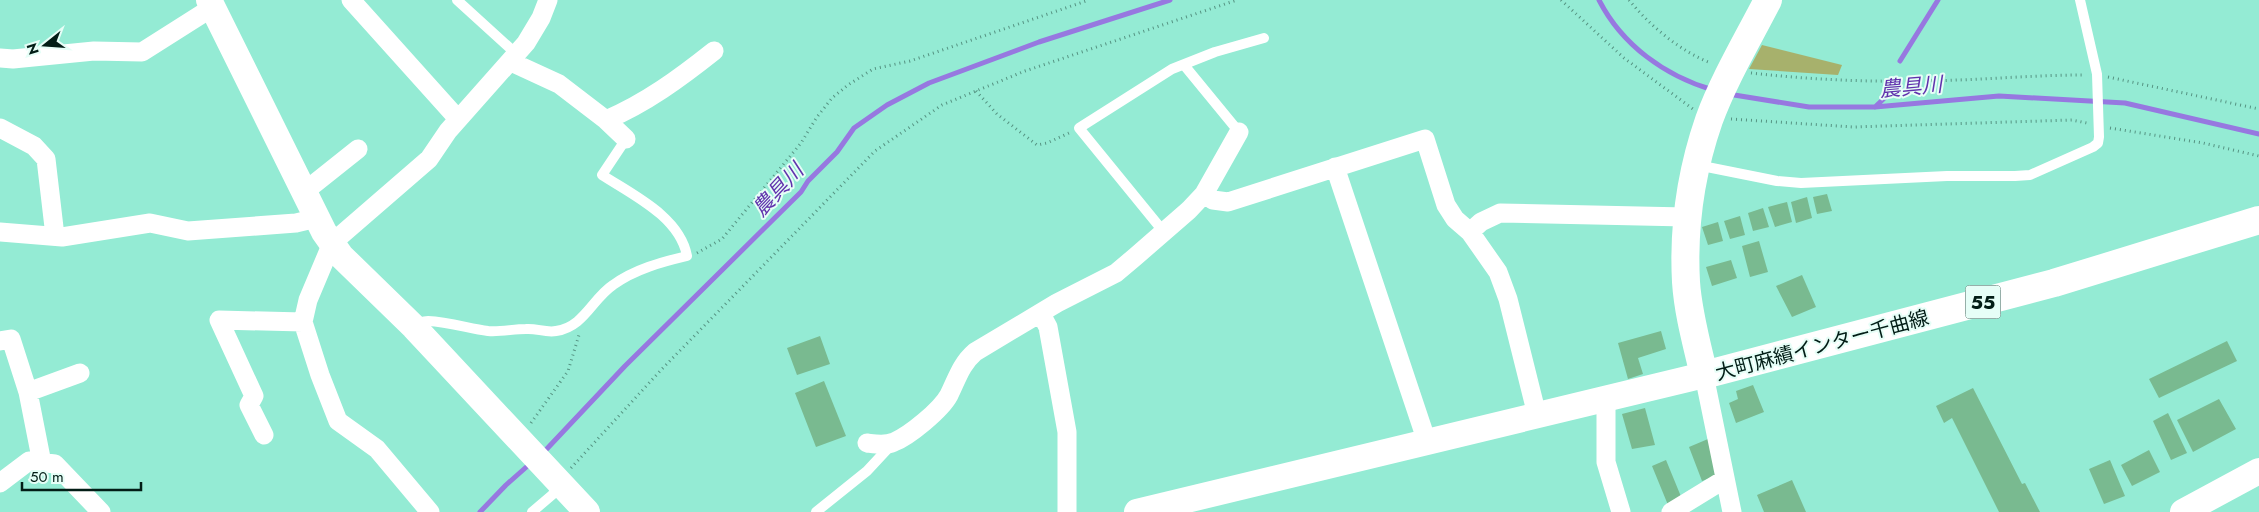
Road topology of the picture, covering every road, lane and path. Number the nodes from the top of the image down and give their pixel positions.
1 (351, 0) edge
2 (457, 0) edge
3 (548, 0) edge
4 (1089, 0) edge
5 (1237, 0) edge
6 (1561, 0) edge
7 (1630, 0) edge
8 (1768, 0) edge
9 (2080, 0) edge
10 (211, 3) edge
11 (1264, 38) dead end
12 (714, 51) dead end
13 (0, 58) edge
14 (511, 62) junction
15 (1184, 65) junction
16 (1732, 73) junction
17 (2097, 77) junction
18 (976, 91) junction
19 (2259, 109) edge
20 (1709, 113) junction
21 (458, 119) junction
22 (606, 120) junction
23 (2099, 123) junction
24 (0, 128) edge
25 (1079, 128) junction
26 (1239, 132) joint
27 (626, 139) joint
28 (358, 149) dead end
29 (2259, 156) edge
30 (1696, 165) junction
31 (1334, 167) junction
32 (304, 192) junction
33 (1204, 194) junction
34 (1686, 217) junction
35 (317, 218) junction
36 (2259, 220) edge
37 (1163, 231) junction
38 (0, 232) edge
39 (1470, 232) junction
40 (55, 236) junction
41 (332, 243) junction
42 (687, 256) junction
43 (1040, 314) junction
44 (584, 318) junction
45 (303, 322) junction
46 (414, 327) junction
47 (0, 341) edge
48 (80, 373) dead end
49 (1704, 375) junction
50 (28, 392) junction
51 (1606, 399) junction
52 (1537, 415) junction
53 (264, 435) dead end
54 (520, 441) junction
55 (893, 442) junction
56 (1427, 442) junction
57 (867, 443) dead end
58 (42, 463) junction
59 (2259, 471) edge
60 (1725, 479) junction
61 (558, 480) junction
62 (0, 483) edge
63 (2196, 509) edge
64 (101, 512) edge
65 (430, 512) edge
66 (532, 512) edge
67 (587, 512) edge
68 (816, 512) edge
69 (1067, 512) edge
70 (1137, 512) edge
71 (1621, 512) edge
72 (1671, 512) edge
73 (1732, 512) edge

1 - 21 street
2 - 14 lane
3 - 14 street
4 - 42 path
5 - 18 path
6 - 20 path
7 - 16 path
8 - 16 main road, 大町麻績インター千曲線
9 - 17 lane
10 - 13 street
10 - 32 street
11 - 15 lane
12 - 22 street
14 - 21 street
14 - 22 street
15 - 25 lane
15 - 26 lane
16 - 17 path
16 - 20 main road, 大町麻績インター千曲線
17 - 19 path
17 - 23 lane
18 - 25 path
18 - 61 path
20 - 23 path
20 - 30 main road, 大町麻績インター千曲線
21 - 41 street
22 - 27 street
23 - 29 path
23 - 30 lane
24 - 40 street
25 - 37 lane
26 - 33 street
27 - 42 lane
28 - 32 street
30 - 34 main road, 大町麻績インター千曲線
31 - 33 street
31 - 39 street
31 - 56 street
32 - 35 street
33 - 37 street
34 - 39 street
34 - 49 main road, 大町麻績インター千曲線
35 - 40 street
35 - 41 street
36 - 49 main road, 大町麻績インター千曲線 / 55
37 - 43 street
38 - 40 street
39 - 52 street
41 - 45 street
41 - 46 street
42 - 44 lane
43 - 55 street
43 - 69 street
44 - 46 lane
44 - 54 path
45 - 53 street
45 - 65 street
46 - 54 street
47 - 50 street
48 - 50 street
49 - 51 street
49 - 60 street
50 - 58 street
51 - 52 street
51 - 71 street
52 - 56 street
54 - 61 street
55 - 57 street
55 - 68 lane
56 - 70 street
58 - 62 street
58 - 64 street
59 - 63 street
60 - 72 street
60 - 73 street
61 - 66 lane
61 - 67 street

